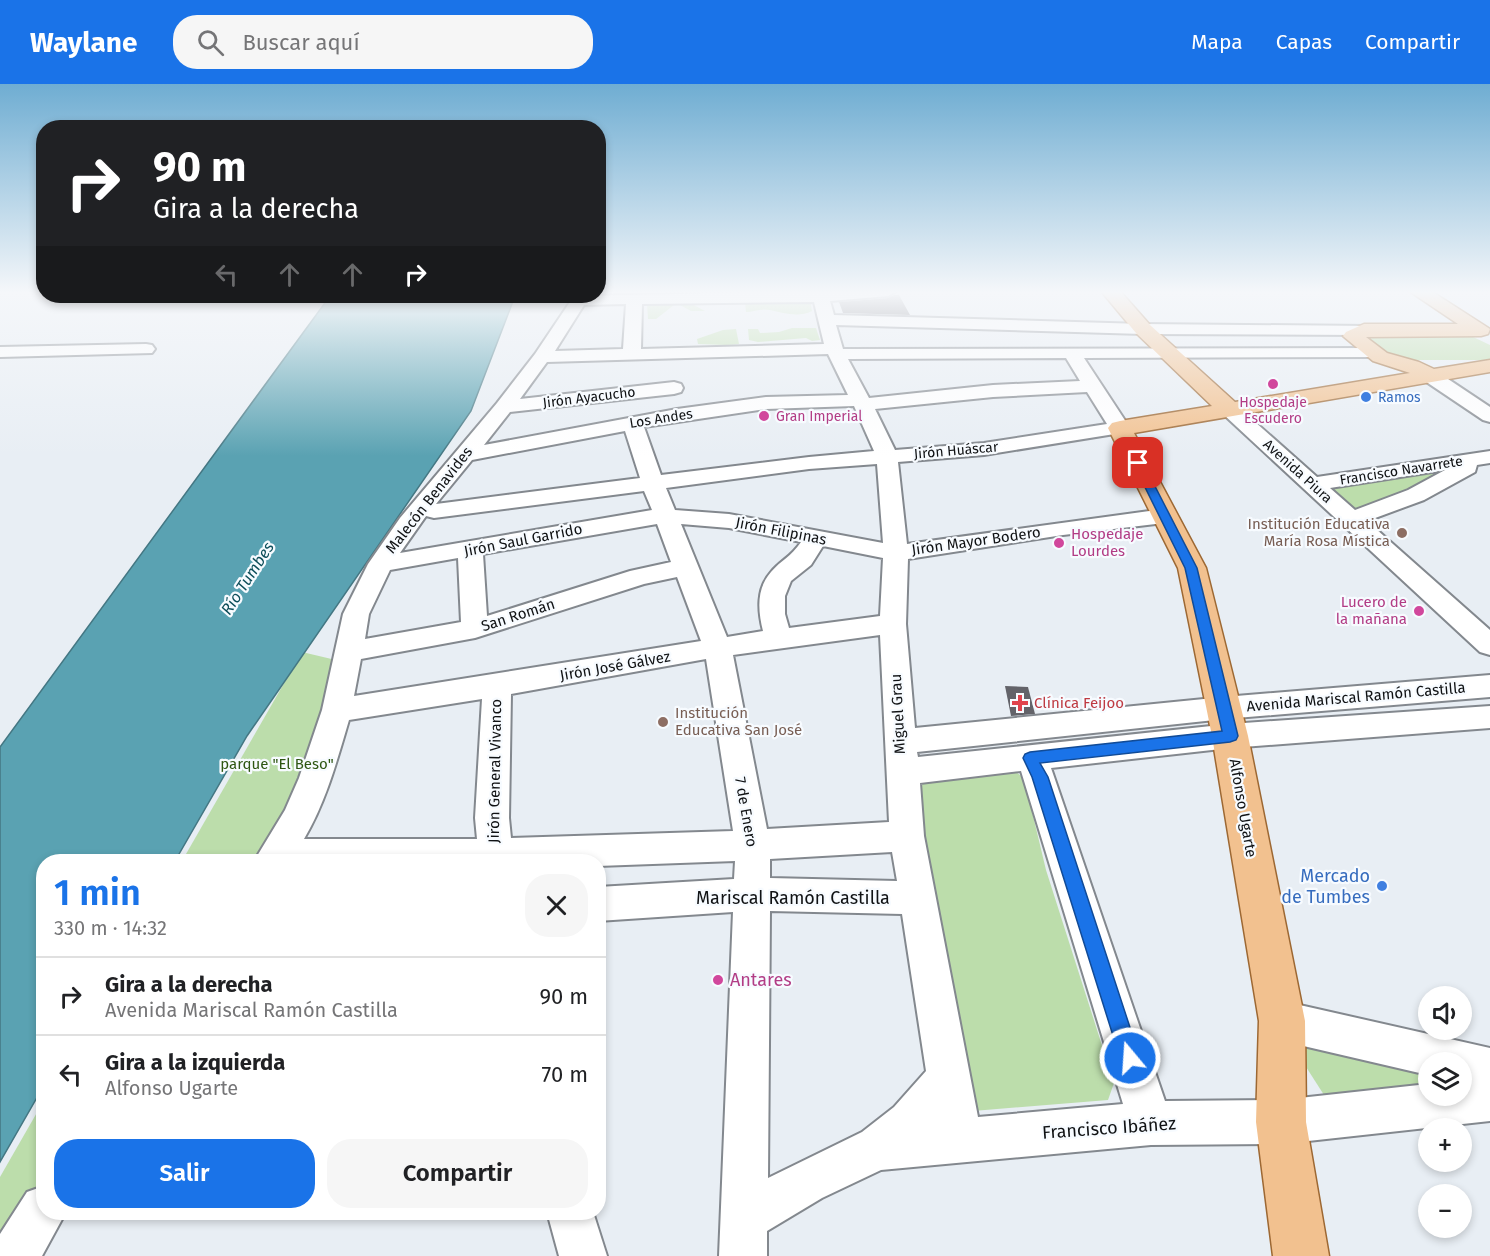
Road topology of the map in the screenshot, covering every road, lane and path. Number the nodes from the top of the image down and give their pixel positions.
1 (549, 346) edge
2 (632, 346) edge
3 (834, 346) edge
4 (1160, 346) edge
5 (1363, 346) edge
6 (146, 349) dead end
7 (0, 352) edge
8 (835, 352) junction
9 (1370, 352) junction
10 (1168, 354) junction
11 (632, 355) junction
12 (1073, 355) junction
13 (568, 356) junction
14 (542, 357) junction
15 (1490, 366) edge
16 (1429, 375) junction
17 (1092, 386) junction
18 (674, 388) dead end
19 (562, 400) junction
20 (862, 402) junction
21 (504, 407) junction
22 (1230, 410) junction
23 (1490, 416) edge
24 (632, 422) junction
25 (1120, 428) junction
26 (463, 455) junction
27 (887, 456) junction
28 (1487, 457) edge
29 (653, 484) junction
30 (1312, 484) junction
31 (420, 508) junction
32 (665, 516) junction
33 (1164, 516) junction
34 (1352, 519) junction
35 (816, 538) junction
36 (470, 550) junction
37 (896, 553) junction
38 (380, 564) junction
39 (686, 567) junction
40 (892, 624) junction
41 (475, 629) junction
42 (779, 639) junction
43 (1490, 645) edge
44 (718, 649) junction
45 (347, 652) junction
46 (1490, 686) edge
47 (497, 687) junction
48 (337, 710) junction
49 (1490, 717) edge
50 (1227, 722) junction
51 (901, 757) junction
52 (1030, 758) junction
53 (907, 836) junction
54 (753, 845) junction
55 (275, 854) edge
56 (495, 854) joint
57 (753, 894) junction
58 (916, 898) junction
59 (606, 903) edge
60 (1282, 1021) junction
61 (1418, 1052) edge
62 (1472, 1065) edge
63 (1490, 1069) edge
64 (948, 1078) junction
65 (1490, 1099) edge
66 (1281, 1122) junction
67 (1150, 1123) junction
68 (961, 1141) junction
69 (878, 1148) junction
70 (37, 1220) edge
71 (572, 1220) edge
72 (741, 1245) edge
73 (14, 1256) edge
74 (583, 1256) edge
75 (1301, 1256) edge

1 - 14 street, Malecón Benavides
2 - 11 street
3 - 8 street, Miguel Grau
4 - 10 main road, Avenida Piura
5 - 9 main road
6 - 7 street
8 - 11 street
8 - 12 street
8 - 20 street, Miguel Grau
9 - 10 street
9 - 16 main road
10 - 12 street
10 - 22 main road, Avenida Piura
11 - 13 street
12 - 17 street, Alfonso Ugarte
13 - 14 street
13 - 19 street
14 - 21 street, Malecón Benavides
15 - 16 main road, Jirón Huáscar
16 - 22 main road, Jirón Huáscar
16 - 23 street
17 - 20 street, Los Andes
17 - 25 street, Alfonso Ugarte
18 - 19 street, Jirón Ayacucho
19 - 21 street, Jirón Ayacucho
20 - 24 street, Los Andes
20 - 27 street, Miguel Grau
21 - 26 street, Malecón Benavides
22 - 25 main road, Jirón Huáscar
22 - 30 street, Avenida Piura
24 - 26 street, Los Andes
24 - 29 street, 7 de Enero
25 - 27 street, Jirón Huáscar
25 - 33 main road, Alfonso Ugarte
26 - 31 street, Malecón Benavides
27 - 29 street, Jirón Huáscar
27 - 37 street, Miguel Grau
28 - 30 street, Francisco Navarrete
28 - 34 street
29 - 31 street, Jirón Huáscar
29 - 32 street, 7 de Enero
30 - 34 street, Avenida Piura
31 - 38 street, Malecón Benavides
32 - 35 street, Jirón Filipinas
32 - 36 street, Jirón Saul Garrido
32 - 39 street, 7 de Enero
33 - 37 street, Jirón Mayor Bodero
33 - 50 main road, Alfonso Ugarte
34 - 43 street, Avenida Piura
35 - 37 street, Jirón Filipinas
35 - 42 street
36 - 38 street, Jirón Saul Garrido
36 - 41 street
37 - 40 street, Miguel Grau
38 - 45 street, Malecón Benavides
39 - 41 street, San Román
39 - 44 street, 7 de Enero
40 - 42 street, Jirón José Gálvez
40 - 51 street, Miguel Grau
41 - 45 street, San Román
42 - 44 street, Jirón José Gálvez
44 - 47 street, Jirón José Gálvez
44 - 54 street, 7 de Enero
45 - 48 street, Malecón Benavides
46 - 50 street, Avenida Mariscal Ramón Castilla
47 - 48 street, Jirón José Gálvez
47 - 56 street, Jirón General Vivanco
48 - 55 street, Malecón Benavides
49 - 50 street, Avenida Mariscal Ramón Castilla
50 - 51 street, Avenida Mariscal Ramón Castilla
50 - 52 street, Avenida Mariscal Ramón Castilla
50 - 60 main road, Alfonso Ugarte
51 - 52 street, Avenida Mariscal Ramón Castilla
51 - 53 street, Miguel Grau
52 - 67 street
53 - 54 street
53 - 58 street, Miguel Grau
54 - 56 street
54 - 57 street, 7 de Enero
57 - 58 street, Mariscal Ramón Castilla
57 - 59 street, Mariscal Ramón Castilla
57 - 72 street, 7 de Enero
58 - 64 street, Miguel Grau
60 - 61 street
60 - 66 main road, Alfonso Ugarte
62 - 63 street
64 - 68 street, Miguel Grau
64 - 69 street
65 - 66 street, Francisco Ibáñez
66 - 67 street, Francisco Ibáñez
66 - 75 main road, Alfonso Ugarte
67 - 68 street, Francisco Ibáñez
68 - 69 street, Francisco Ibáñez
69 - 72 street, Francisco Ibáñez
70 - 73 street
71 - 74 street

